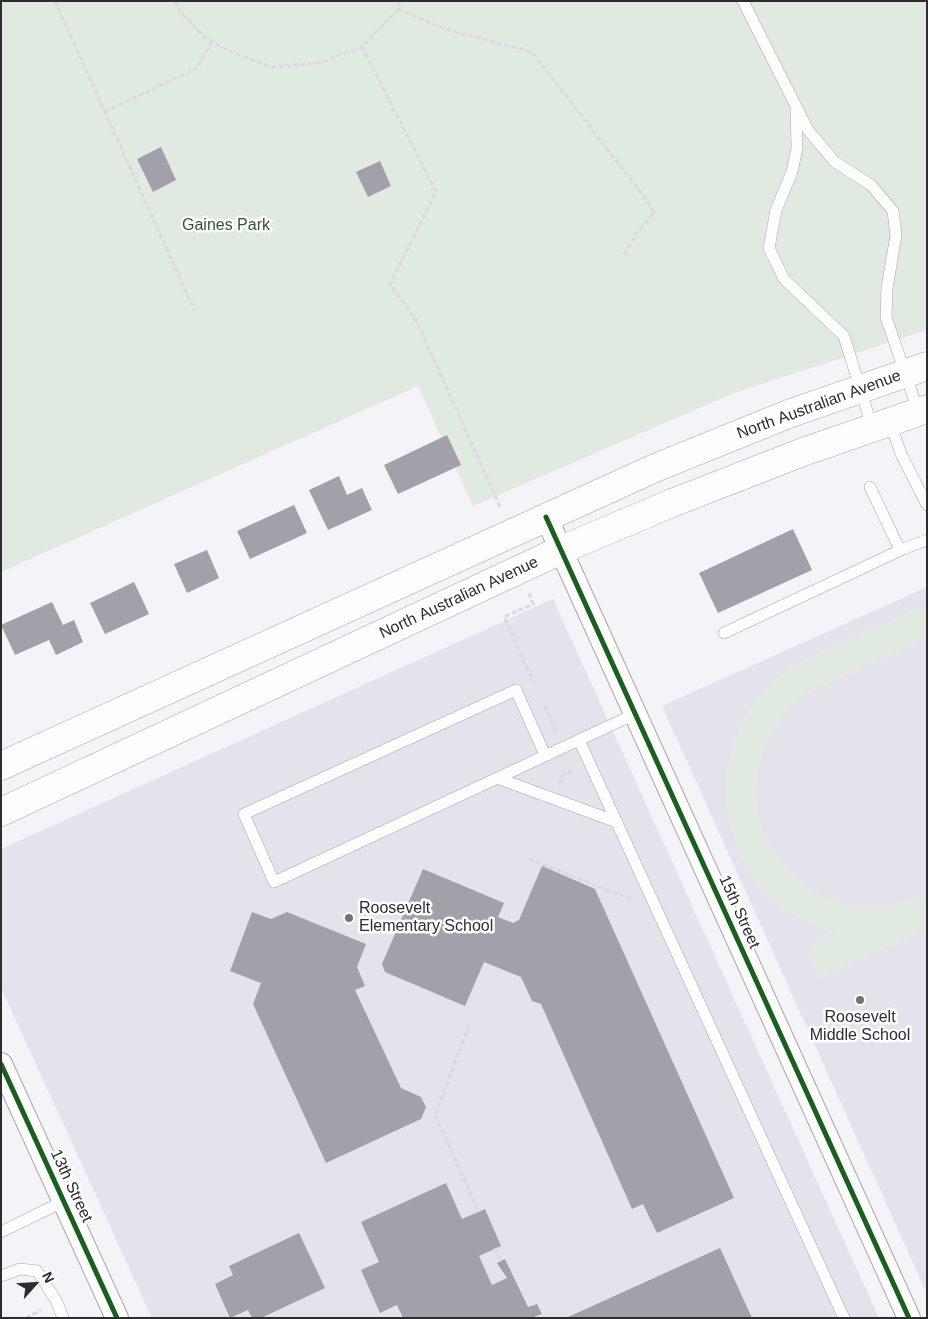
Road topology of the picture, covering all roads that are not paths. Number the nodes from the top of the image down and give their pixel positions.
1 (743, 1) edge
2 (796, 105) junction
3 (916, 370) edge
4 (859, 389) junction
5 (922, 410) edge
6 (881, 424) junction
7 (870, 486) dead end
8 (927, 505) edge
9 (546, 517) junction
10 (927, 540) edge
11 (561, 550) junction
12 (900, 550) junction
13 (724, 633) dead end
14 (635, 714) junction
15 (579, 740) junction
16 (546, 755) junction
17 (1, 766) edge
18 (497, 778) junction
19 (1, 812) edge
20 (617, 822) junction
21 (1, 1064) edge
22 (64, 1201) junction
23 (2, 1228) edge
24 (1, 1276) edge
25 (64, 1318) edge
26 (117, 1318) edge
27 (844, 1318) edge
28 (909, 1318) edge

1 - 2 lane
2 - 3 lane
2 - 4 lane
3 - 4 main road, North Australian Avenue
3 - 5 lane
4 - 6 lane
4 - 9 main road, North Australian Avenue
5 - 6 main road, North Australian Avenue
6 - 8 lane
6 - 11 main road, North Australian Avenue
7 - 12 lane
9 - 11 street, 15th Street
9 - 17 main road, North Australian Avenue
10 - 12 lane
11 - 14 street, 15th Street
11 - 19 main road, North Australian Avenue
12 - 13 lane
14 - 15 lane
14 - 28 street, 15th Street
15 - 16 lane
15 - 20 lane
16 - 18 lane
16 - 18 lane
18 - 20 lane
20 - 27 lane
21 - 22 street, 13th Street
22 - 23 lane
22 - 26 street, 13th Street
24 - 25 lane

